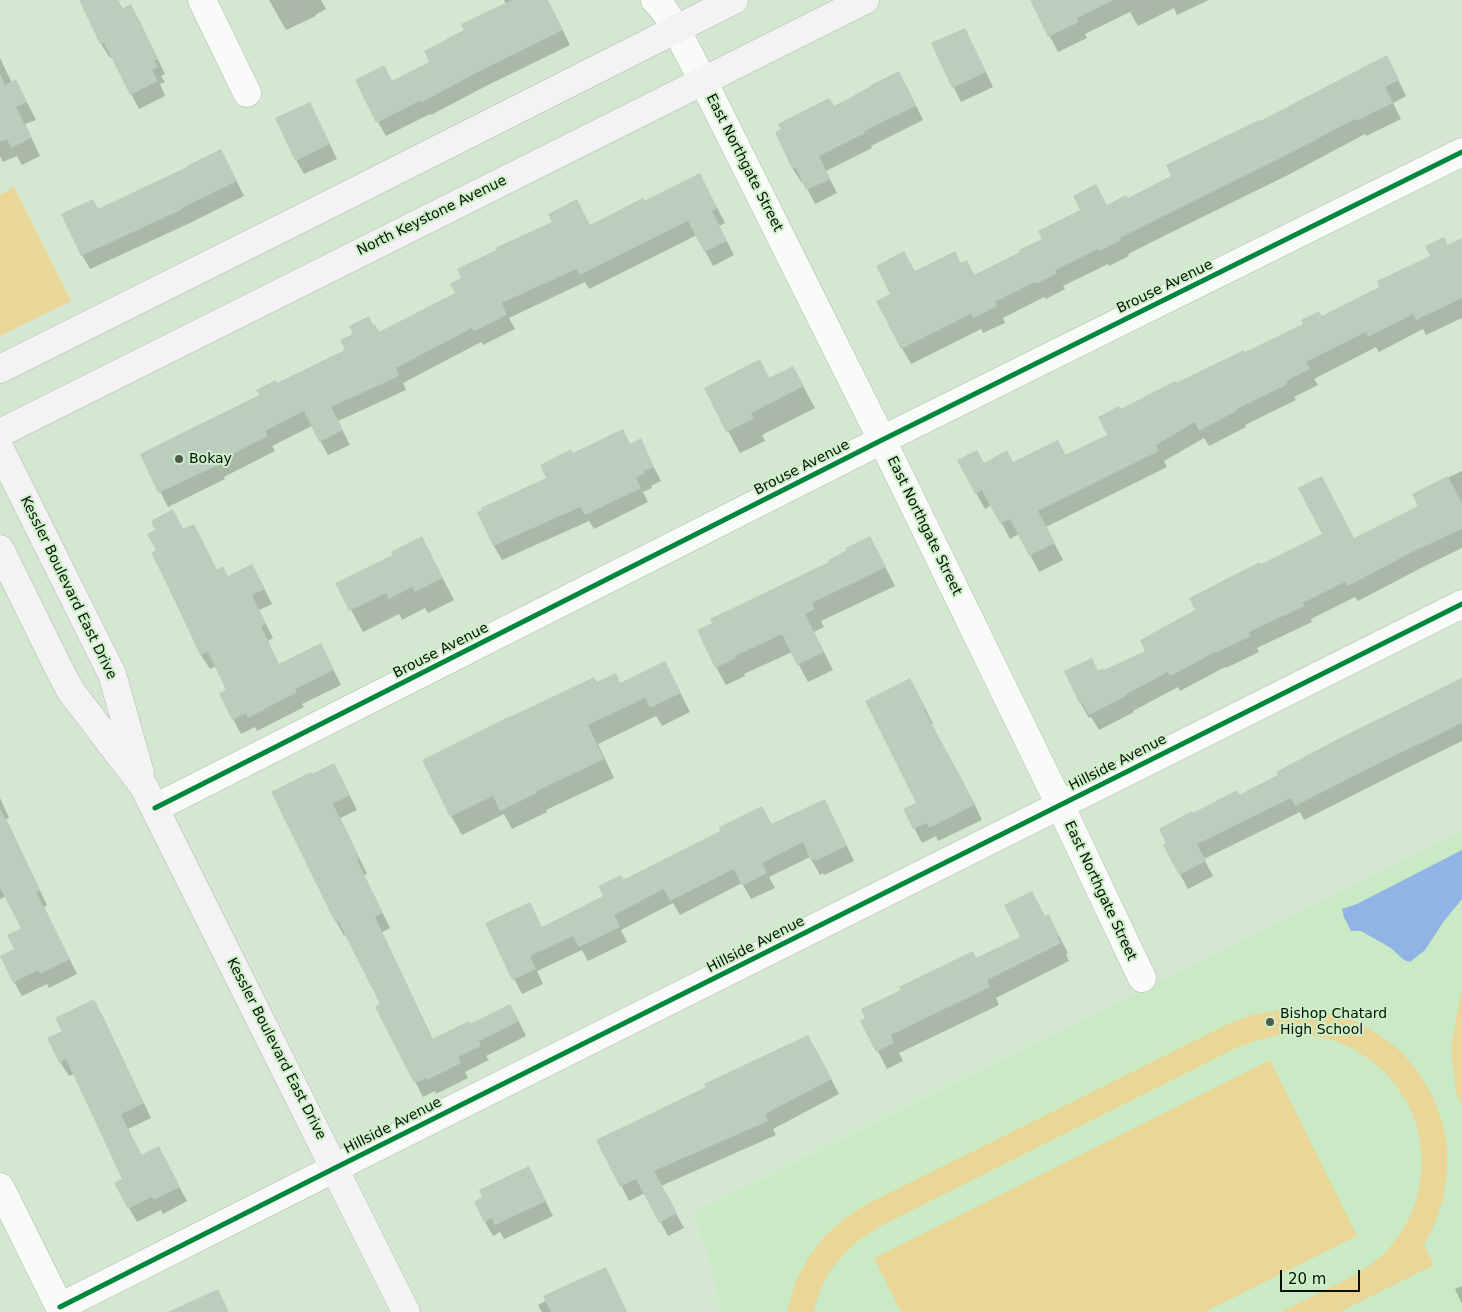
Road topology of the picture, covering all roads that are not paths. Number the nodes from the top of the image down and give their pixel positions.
1 (202, 0) edge
2 (655, 0) edge
3 (734, 0) edge
4 (865, 0) edge
5 (676, 29) junction
6 (703, 81) junction
7 (247, 92) dead end
8 (1462, 152) edge
9 (0, 369) edge
10 (0, 433) edge
11 (882, 440) junction
12 (0, 449) edge
13 (0, 550) edge
14 (1462, 604) edge
15 (150, 798) junction
16 (1060, 805) junction
17 (1142, 978) dead end
18 (335, 1168) junction
19 (0, 1187) edge
20 (61, 1309) edge
21 (406, 1312) edge

1 - 7 street
2 - 5 street, East Northgate Street
3 - 5 main road
4 - 6 main road, North Keystone Avenue
5 - 6 street, East Northgate Street
5 - 9 main road
6 - 10 main road, North Keystone Avenue
6 - 11 street, East Northgate Street
8 - 11 street, Brouse Avenue
11 - 15 street, Brouse Avenue
11 - 16 street, East Northgate Street
12 - 15 main road, Kessler Boulevard East Drive
13 - 15 main road, Kessler Boulevard East Drive
14 - 16 street, Hillside Avenue
15 - 18 main road, Kessler Boulevard East Drive
16 - 17 street, East Northgate Street
16 - 18 street, Hillside Avenue
18 - 20 street, Hillside Avenue
18 - 21 main road, Kessler Boulevard East Drive
19 - 20 street

